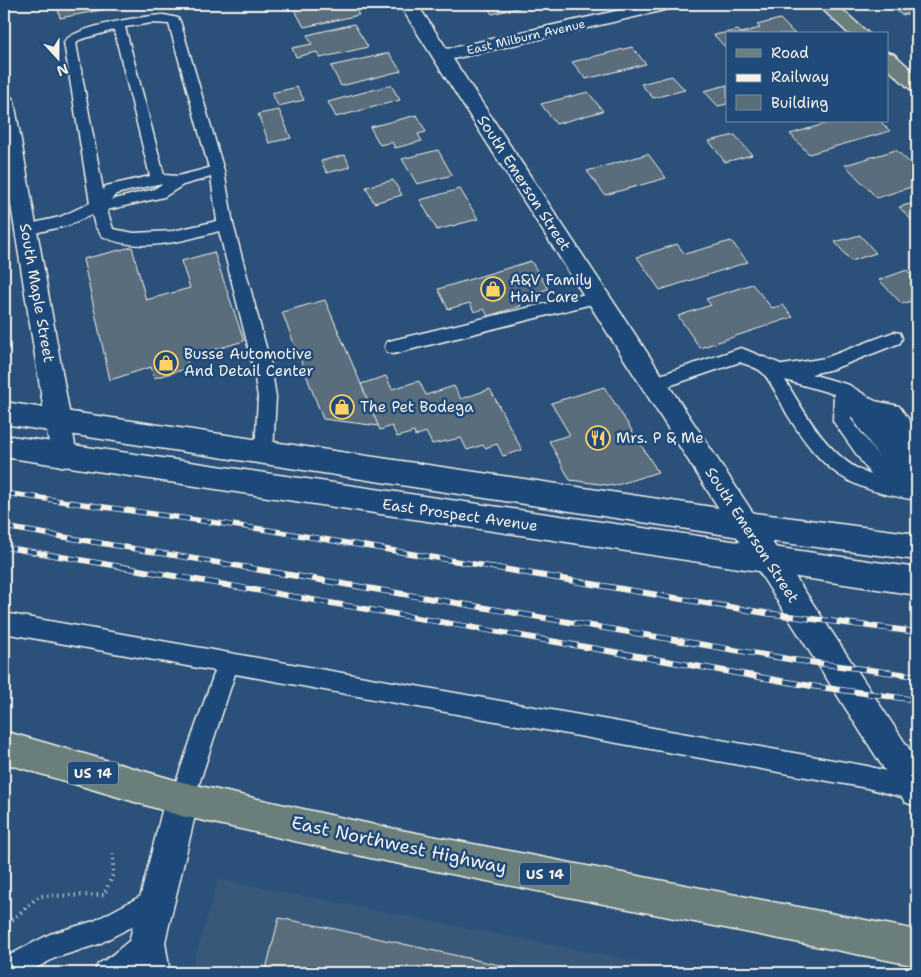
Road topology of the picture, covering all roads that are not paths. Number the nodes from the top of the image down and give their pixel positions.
1 (408, 4) edge
2 (669, 4) edge
3 (826, 4) edge
4 (119, 26) junction
5 (858, 32) edge
6 (442, 56) junction
7 (888, 59) edge
8 (917, 85) edge
9 (4, 101) edge
10 (217, 171) junction
11 (158, 179) junction
12 (178, 181) junction
13 (98, 205) junction
14 (225, 224) junction
15 (26, 230) junction
16 (598, 297) junction
17 (894, 338) dead end
18 (393, 347) dead end
19 (769, 368) junction
20 (654, 384) junction
21 (843, 390) junction
22 (871, 408) junction
23 (4, 413) edge
24 (60, 421) junction
25 (917, 444) edge
26 (4, 446) edge
27 (264, 452) junction
28 (64, 456) junction
29 (917, 468) edge
30 (892, 489) junction
31 (915, 492) edge
32 (746, 525) junction
33 (917, 547) edge
34 (769, 562) junction
35 (917, 582) edge
36 (4, 623) edge
37 (228, 663) junction
38 (4, 747) edge
39 (917, 790) edge
40 (182, 799) junction
41 (156, 900) junction
42 (917, 948) edge
43 (149, 958) edge
44 (4, 972) edge
45 (107, 973) edge

1 - 6 street, South Emerson Street
2 - 6 street, East Milburn Avenue
3 - 5 main road
4 - 10 lane
4 - 11 lane
4 - 13 lane
6 - 16 street, South Emerson Street
7 - 8 main road
9 - 15 street, South Maple Street
10 - 12 lane
10 - 14 lane
11 - 12 lane
11 - 13 lane
12 - 13 lane
13 - 14 lane
13 - 15 lane
14 - 27 lane
15 - 24 street, South Maple Street
16 - 18 lane
16 - 20 street, South Emerson Street
17 - 19 lane
19 - 20 lane
19 - 21 lane
19 - 30 lane
20 - 32 street, South Emerson Street
21 - 22 lane
21 - 30 lane
21 - 31 lane
22 - 25 lane
22 - 29 lane
23 - 24 street
24 - 27 street
24 - 28 street, South Maple Street
26 - 28 street, East Prospect Avenue
27 - 32 street
28 - 34 street, East Prospect Avenue
30 - 31 lane
32 - 33 street
32 - 34 street, South Emerson Street
34 - 35 street, East Prospect Avenue
34 - 39 street, South Emerson Street
36 - 37 lane
37 - 39 lane
37 - 40 lane
38 - 40 main road, East Northwest Highway / US 14
40 - 41 street
40 - 42 main road, East Northwest Highway / US 14
41 - 43 street
41 - 44 lane
43 - 45 lane

